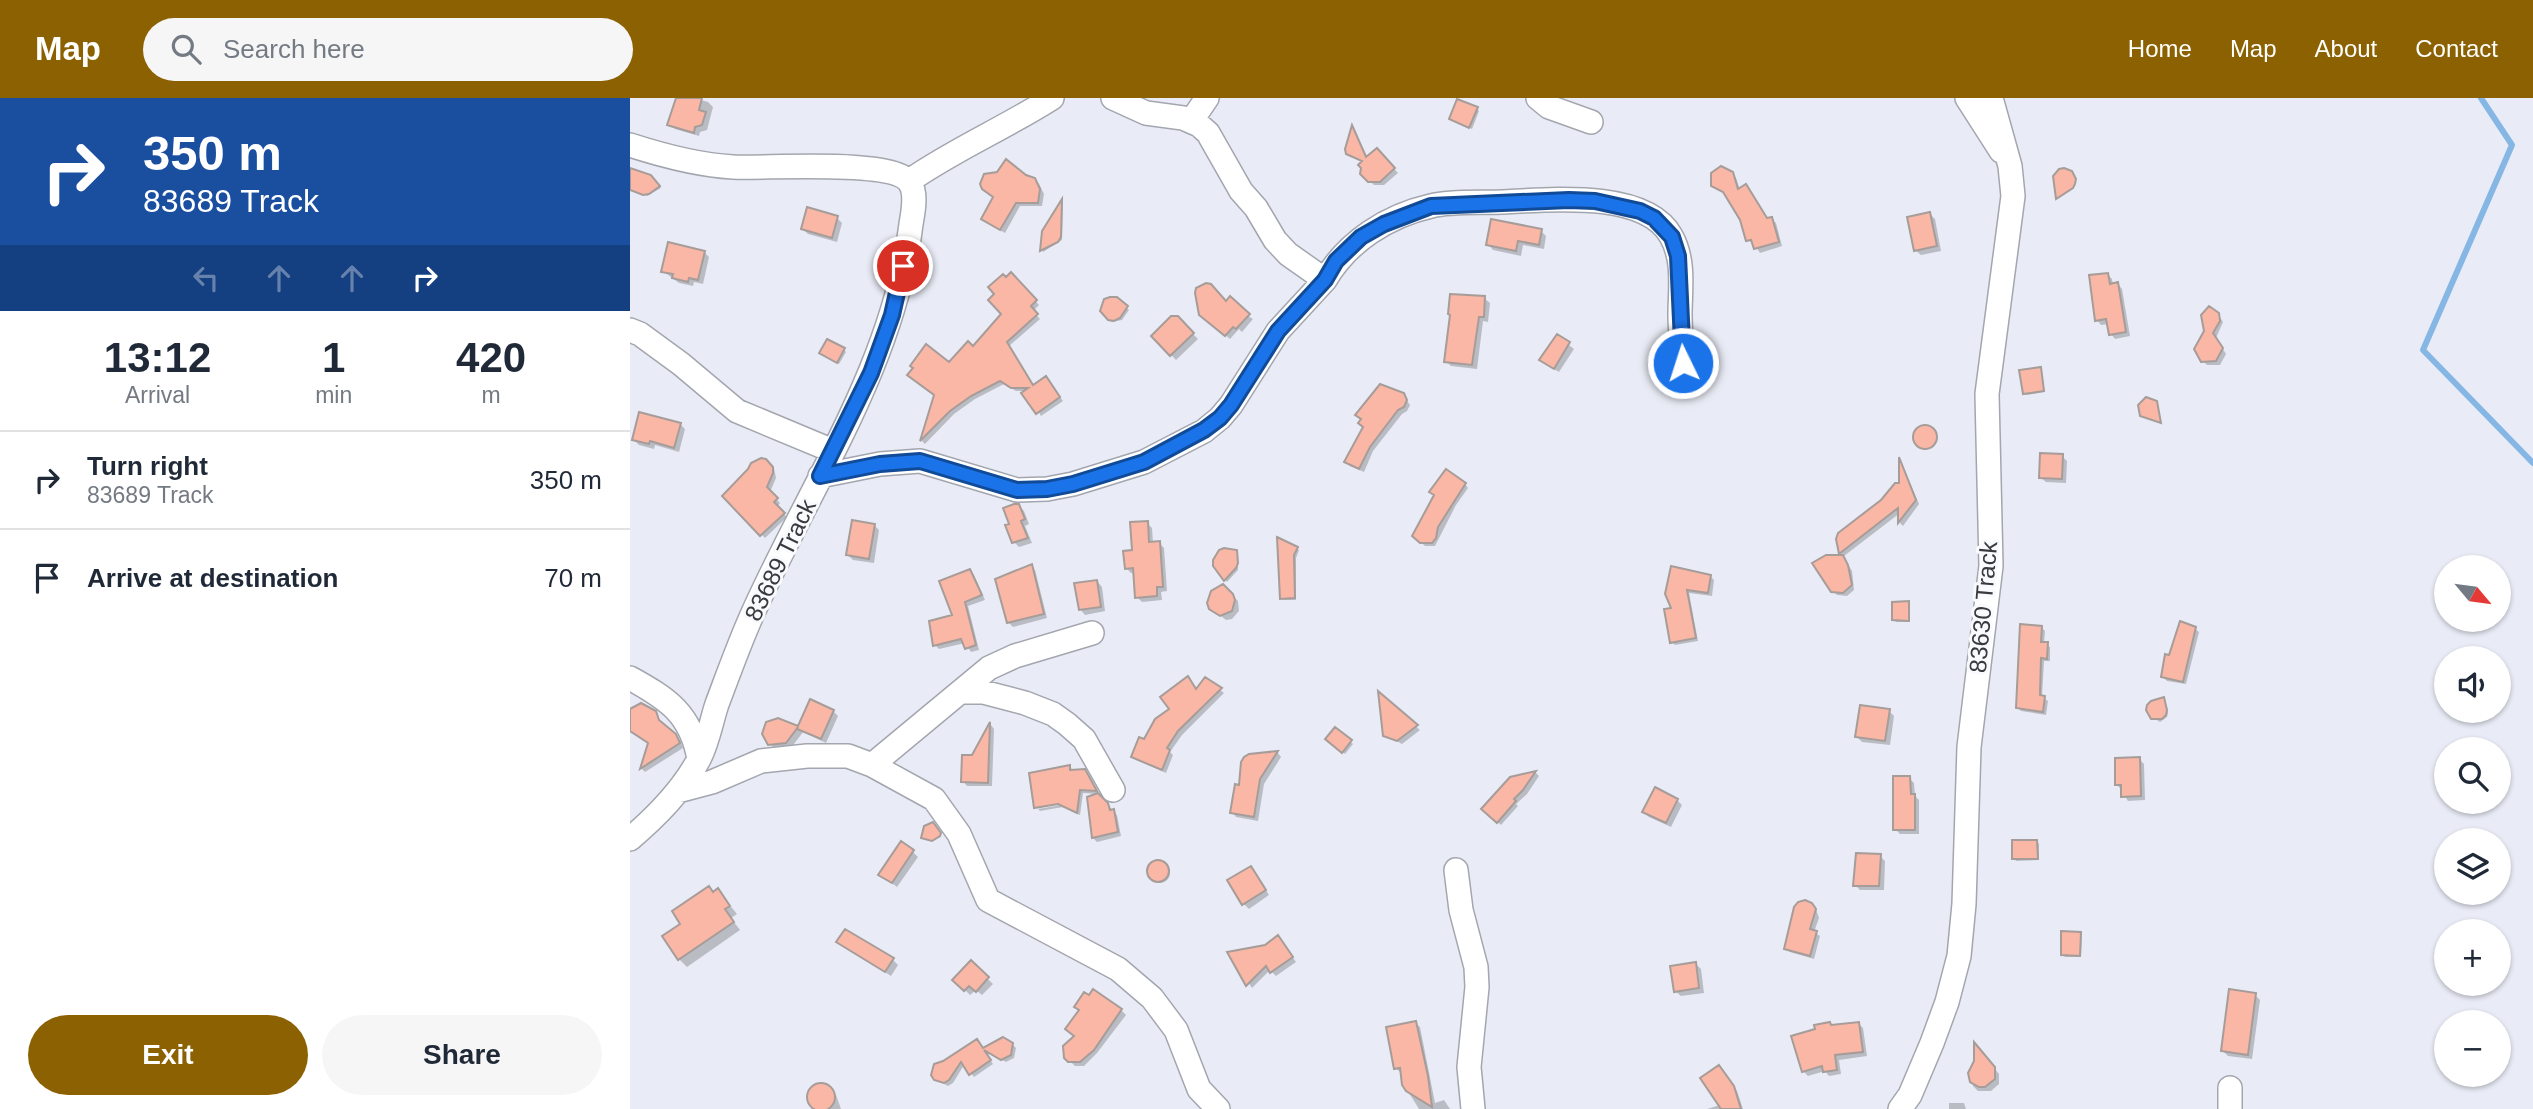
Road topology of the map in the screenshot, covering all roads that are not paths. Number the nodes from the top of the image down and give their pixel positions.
1 (1052, 98) edge
2 (1113, 98) edge
3 (1207, 98) edge
4 (1538, 98) edge
5 (1968, 98) edge
6 (1991, 98) edge
7 (1192, 120) junction
8 (1591, 122) dead end
9 (630, 145) edge
10 (2010, 166) junction
11 (909, 181) junction
12 (1325, 280) junction
13 (630, 330) edge
14 (1683, 363) dead end
15 (833, 451) junction
16 (820, 476) junction
17 (1092, 633) dead end
18 (630, 678) edge
19 (960, 692) junction
20 (699, 759) junction
21 (872, 765) junction
22 (1113, 790) dead end
23 (678, 791) junction
24 (630, 839) edge
25 (1457, 870) dead end
26 (1218, 1109) edge
27 (1473, 1109) edge
28 (1900, 1109) edge

1 - 11 street
2 - 7 street
3 - 7 street
4 - 8 street
5 - 10 street
6 - 10 street, 83630 Track
7 - 12 street
9 - 11 street
10 - 28 street, 83630 Track
11 - 15 street, 83689 Track
12 - 14 street
12 - 16 street
13 - 15 street
15 - 16 street, 83689 Track
16 - 20 street, 83689 Track
17 - 19 street
18 - 20 street
19 - 21 street
19 - 22 street
20 - 23 street, 83689 Track
21 - 23 street
21 - 26 street
23 - 24 street, 83689 Track
25 - 27 street

